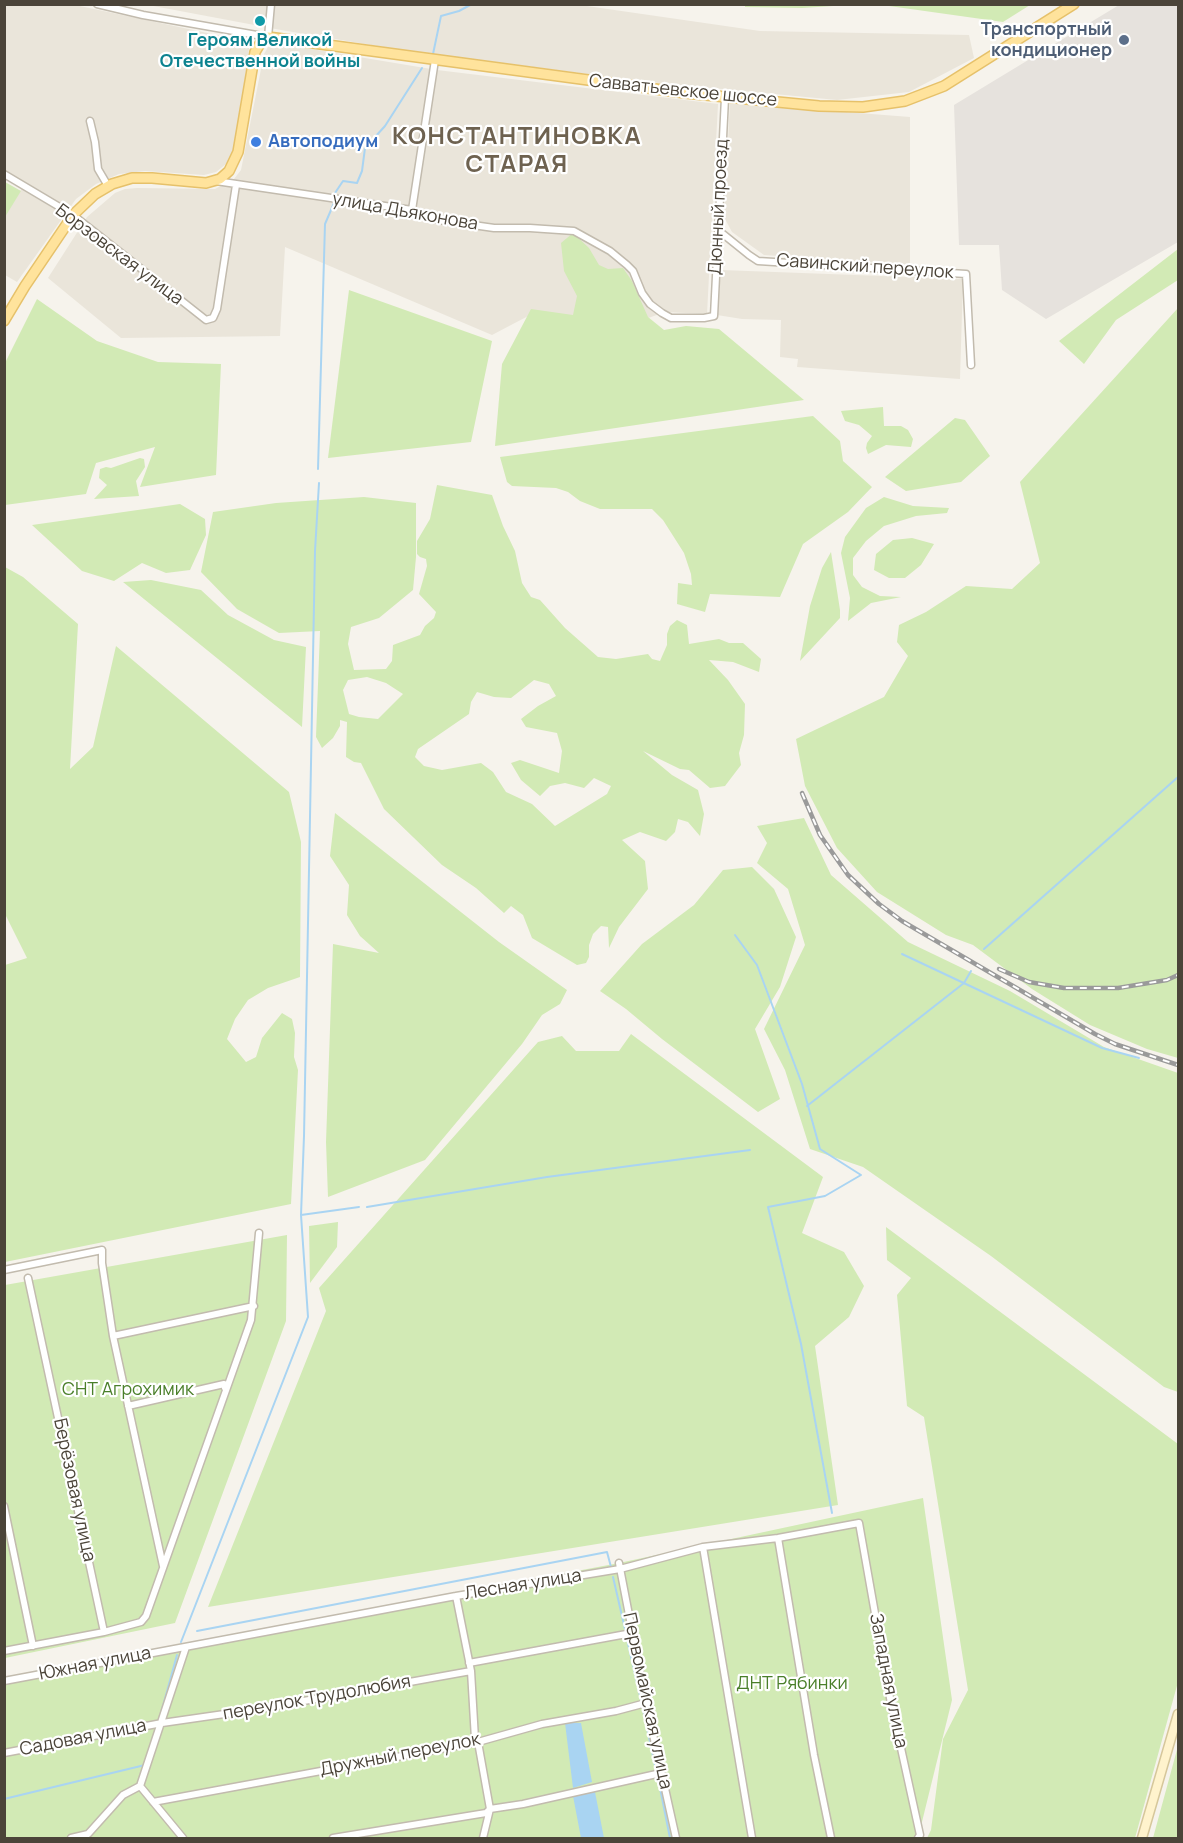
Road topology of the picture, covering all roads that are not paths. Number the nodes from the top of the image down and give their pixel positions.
1 (97, 4) edge
2 (271, 4) edge
3 (1074, 4) edge
4 (268, 37) junction
5 (435, 60) junction
6 (725, 98) junction
7 (90, 121) dead end
8 (4, 174) edge
9 (216, 181) junction
10 (236, 185) junction
11 (108, 186) junction
12 (412, 210) junction
13 (73, 215) junction
14 (718, 230) junction
15 (714, 316) joint
16 (4, 321) edge
17 (971, 366) dead end
18 (259, 1233) dead end
19 (4, 1270) edge
20 (28, 1278) dead end
21 (254, 1306) junction
22 (113, 1336) junction
23 (225, 1388) junction
24 (128, 1406) junction
25 (4, 1506) edge
26 (859, 1523) joint
27 (778, 1538) junction
28 (703, 1547) junction
29 (163, 1566) junction
30 (619, 1566) junction
31 (456, 1596) junction
32 (104, 1632) junction
33 (632, 1633) junction
34 (33, 1646) junction
35 (186, 1647) junction
36 (4, 1651) edge
37 (469, 1664) junction
38 (471, 1671) junction
39 (4, 1680) edge
40 (646, 1703) junction
41 (1179, 1714) edge
42 (162, 1723) junction
43 (478, 1742) junction
44 (4, 1753) edge
45 (661, 1773) junction
46 (140, 1786) junction
47 (153, 1802) junction
48 (490, 1809) junction
49 (71, 1839) edge
50 (183, 1839) edge
51 (333, 1839) edge
52 (483, 1839) edge
53 (676, 1839) edge
54 (752, 1839) edge
55 (831, 1839) edge
56 (918, 1839) edge
57 (1142, 1839) edge

1 - 4 street
2 - 4 street
3 - 6 main road, Савватьевское шоссе
4 - 5 main road, Савватьевское шоссе
4 - 9 main road
5 - 6 main road, Савватьевское шоссе
5 - 12 street
6 - 14 street, Дюнный проезд
7 - 11 street
8 - 13 street, Борзовская улица
9 - 10 street, улица Дьяконова
9 - 11 main road, улица Дьяконова
10 - 12 street, улица Дьяконова
10 - 13 street, Борзовская улица
11 - 13 main road, улица Дьяконова
12 - 15 street, улица Дьяконова
13 - 16 main road, улица Дьяконова
14 - 15 street, Дюнный проезд
14 - 17 street, Савинский переулок
18 - 21 street
19 - 22 street
20 - 32 street, Берёзовая улица
21 - 22 street
21 - 23 street
22 - 24 street
23 - 24 street
23 - 29 street
24 - 29 street
25 - 34 street
26 - 27 street, Лесная улица
26 - 56 street, Западная улица
27 - 28 street, Лесная улица
27 - 55 street
28 - 30 street, Лесная улица
28 - 54 street
29 - 32 street
30 - 31 street, Лесная улица
30 - 33 street, Первомайская улица
31 - 35 street, Лесная улица
31 - 37 street
32 - 34 street
33 - 37 street
33 - 40 street, Первомайская улица
34 - 36 street
35 - 39 street, Южная улица
35 - 42 street
37 - 38 street
38 - 42 street, переулок Трудолюбия
38 - 43 street
40 - 43 street, Дружный переулок
40 - 45 street, Первомайская улица
41 - 57 main road
42 - 44 street, Садовая улица
42 - 46 street
43 - 47 street, Дружный переулок
43 - 48 street
45 - 48 street
45 - 53 street, Первомайская улица
46 - 47 street
46 - 49 street
47 - 50 street
48 - 51 street
48 - 52 street

